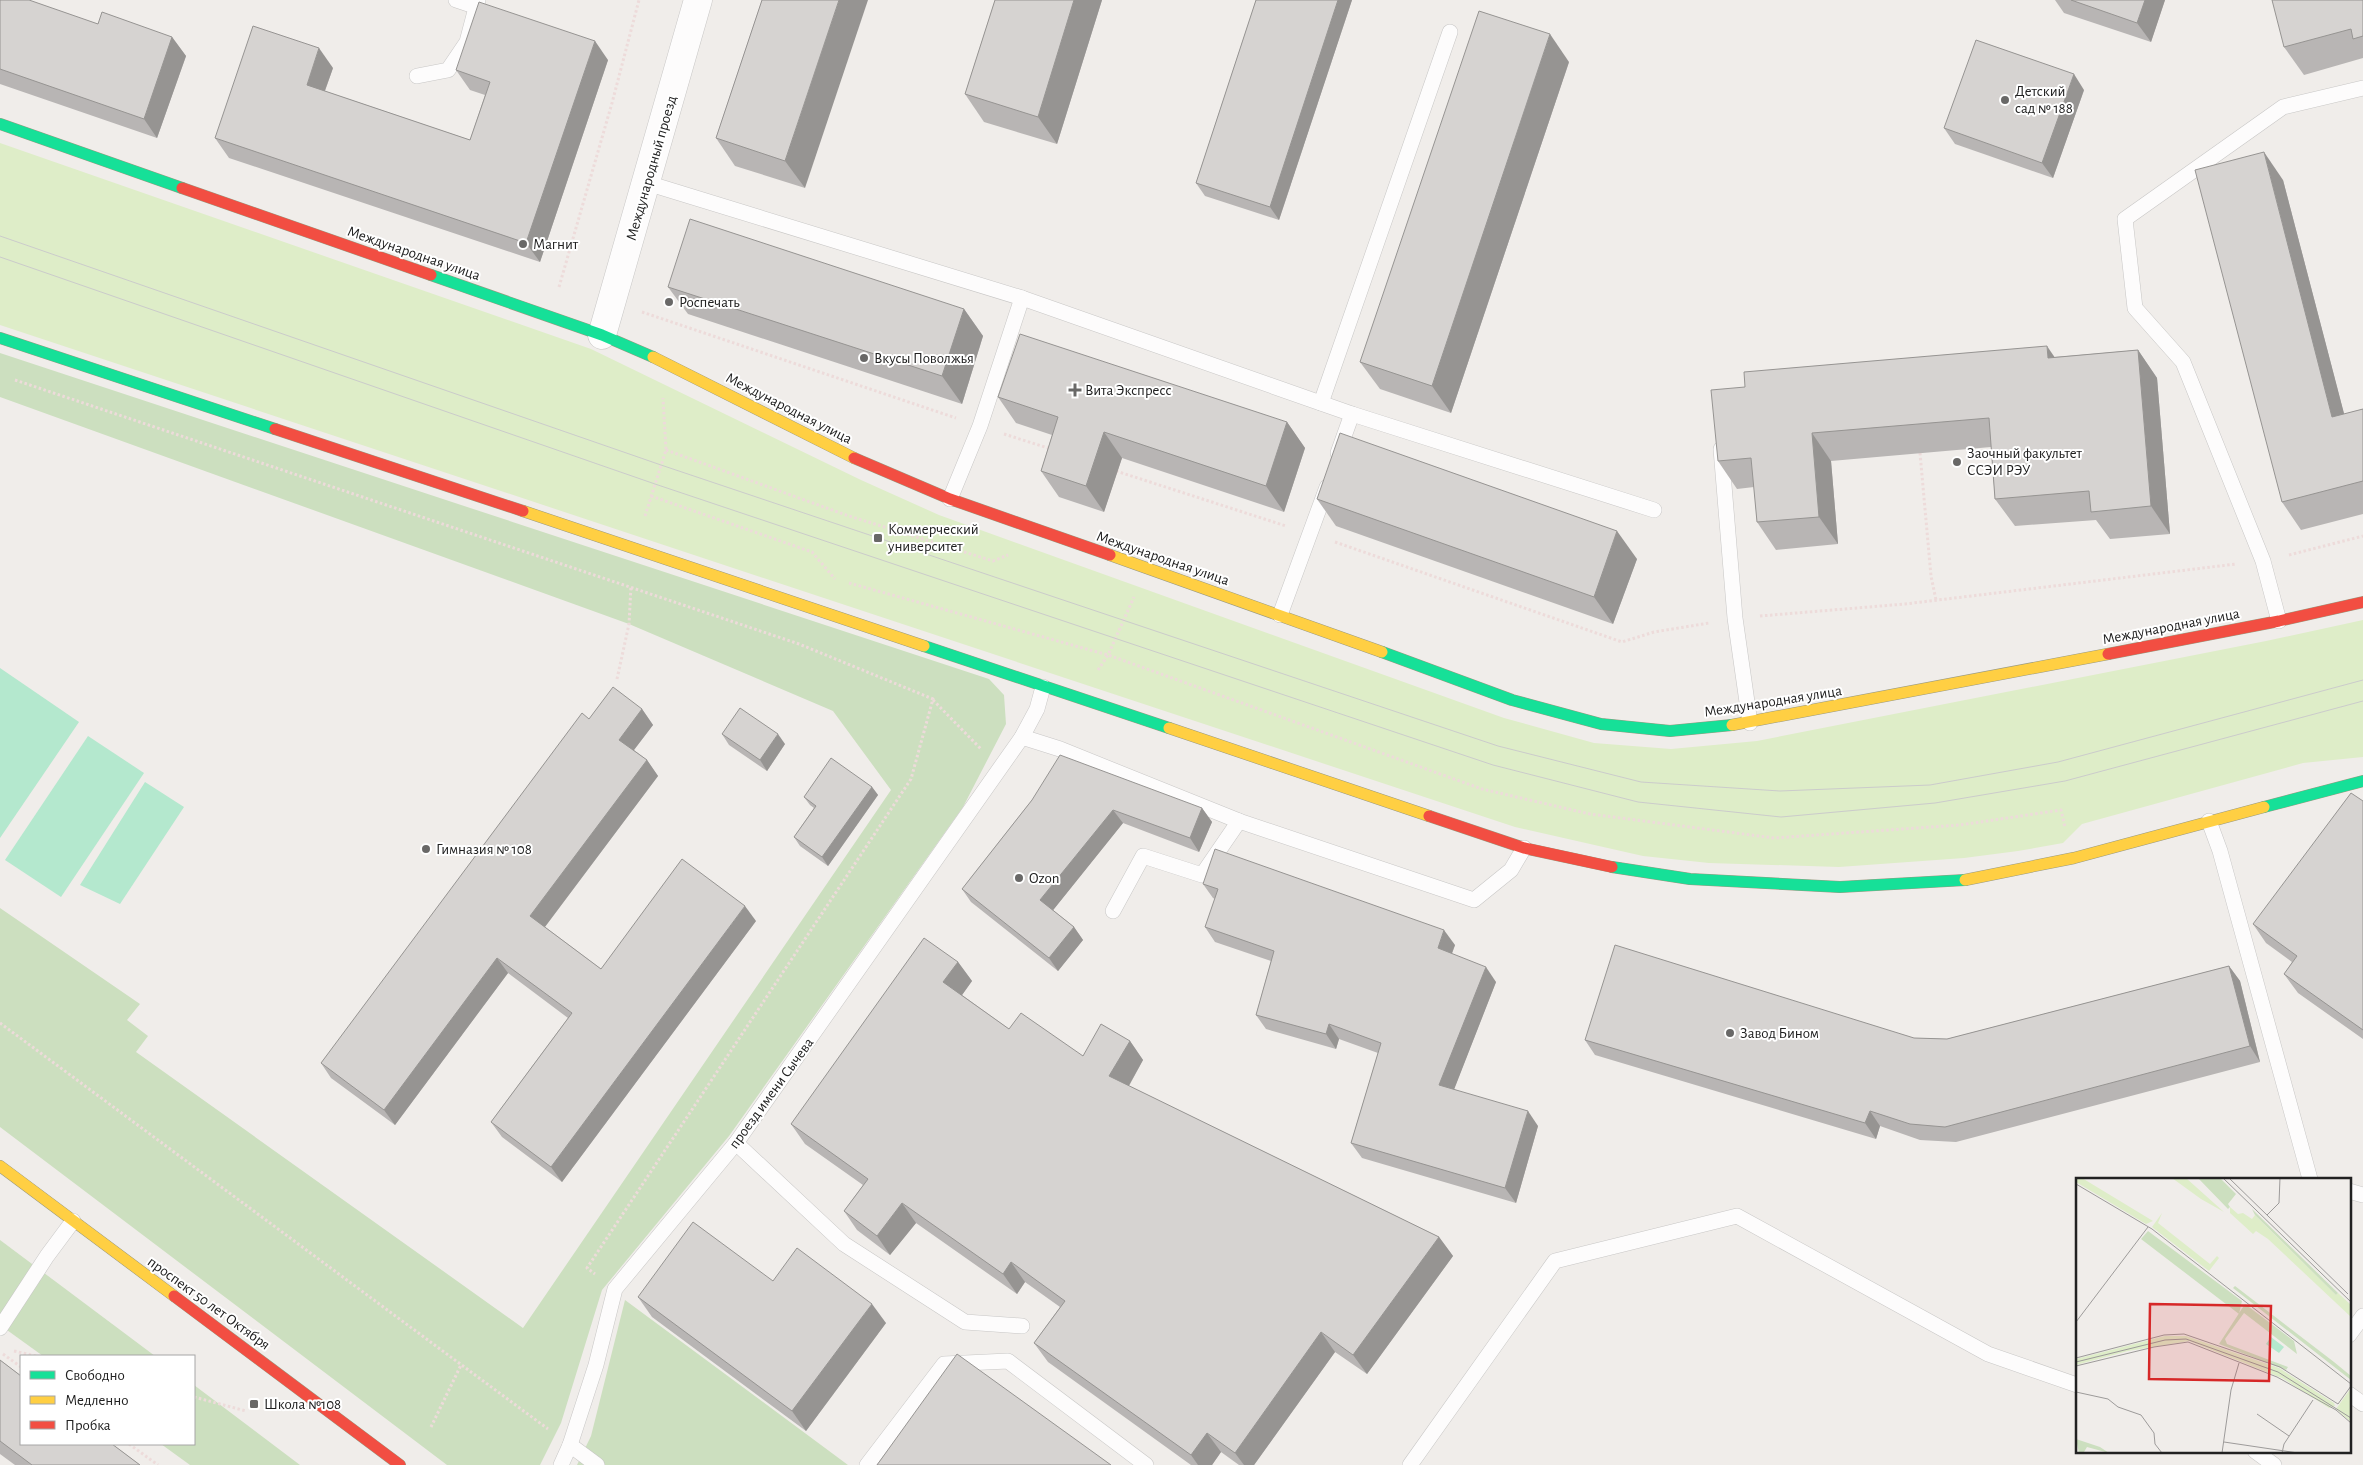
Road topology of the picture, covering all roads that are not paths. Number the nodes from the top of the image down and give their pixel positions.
1 (456, 0) edge
2 (698, 0) edge
3 (477, 3) edge
4 (1450, 32) dead end
5 (417, 76) dead end
6 (2363, 88) edge
7 (0, 124) edge
8 (647, 183) junction
9 (1022, 298) junction
10 (602, 335) junction
11 (0, 338) edge
12 (1320, 403) junction
13 (1352, 414) junction
14 (1720, 439) edge
15 (950, 499) junction
16 (1654, 510) dead end
17 (2363, 602) edge
18 (1280, 615) junction
19 (2279, 621) junction
20 (1043, 687) junction
21 (1750, 723) junction
22 (1022, 737) junction
23 (2363, 780) edge
24 (1238, 821) junction
25 (2210, 821) junction
26 (1524, 848) junction
27 (1113, 911) dead end
28 (736, 1143) junction
29 (0, 1166) edge
30 (2310, 1178) edge
31 (2350, 1191) edge
32 (2363, 1195) edge
33 (73, 1221) junction
34 (2363, 1316) edge
35 (1022, 1326) dead end
36 (0, 1328) edge
37 (2350, 1334) edge
38 (2076, 1385) edge
39 (2350, 1395) edge
40 (2363, 1404) edge
41 (570, 1445) junction
42 (2257, 1452) edge
43 (400, 1465) edge
44 (561, 1465) edge
45 (597, 1465) edge
46 (866, 1465) edge
47 (1146, 1465) edge
48 (1410, 1465) edge
49 (2274, 1465) edge

1 - 3 lane
2 - 8 street, Международный проезд
3 - 5 lane
4 - 12 lane
6 - 19 lane
7 - 10 street, Международная улица
8 - 9 lane
8 - 10 street, Международный проезд
9 - 12 lane
9 - 15 lane
10 - 15 street, Международная улица
11 - 20 street
12 - 13 lane
13 - 16 lane
13 - 18 lane
14 - 21 lane
15 - 18 street, Международная улица
17 - 19 street, Международная улица
18 - 21 street, Международная улица
19 - 21 street, Международная улица
20 - 22 lane, проезд имени Сычева
20 - 26 street
22 - 24 lane
22 - 28 lane, проезд имени Сычева
23 - 25 street
24 - 26 lane
24 - 27 lane
25 - 26 street
25 - 30 lane
28 - 35 lane
28 - 41 lane, проезд имени Сычева
29 - 33 street, проспект 50 лет Октября
31 - 32 lane
33 - 36 lane
33 - 43 street, проспект 50 лет Октября
34 - 37 lane
38 - 48 lane
39 - 40 lane
41 - 44 lane, проезд имени Сычева
41 - 45 lane
42 - 49 lane
46 - 47 lane

